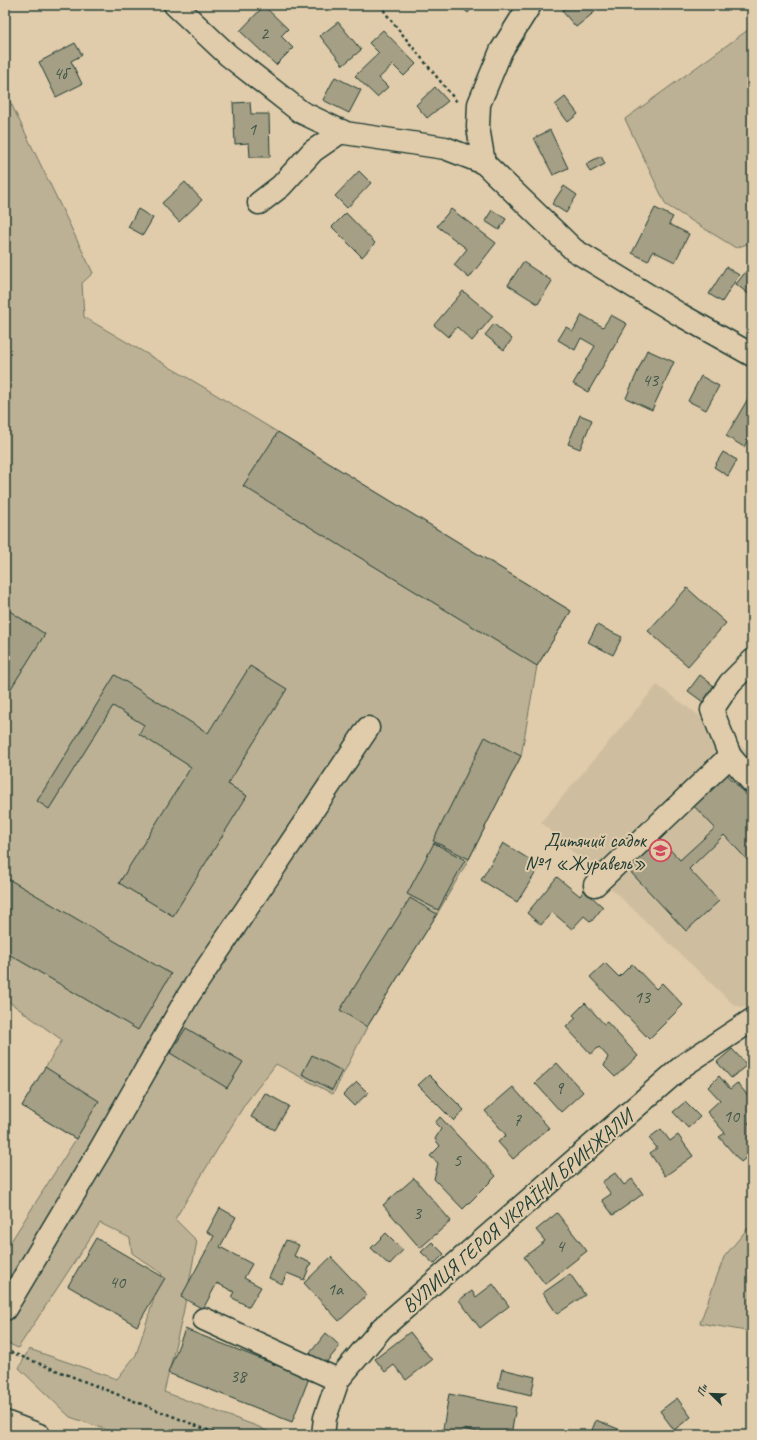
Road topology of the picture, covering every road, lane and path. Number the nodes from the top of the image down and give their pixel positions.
1 (175, 5) edge
2 (380, 5) edge
3 (530, 5) edge
4 (478, 127) junction
5 (342, 131) junction
6 (484, 164) junction
7 (259, 203) dead end
8 (752, 355) edge
9 (752, 661) edge
10 (368, 728) dead end
11 (730, 756) junction
12 (752, 782) edge
13 (595, 884) dead end
14 (752, 1020) edge
15 (5, 1309) edge
16 (204, 1319) dead end
17 (5, 1350) edge
18 (338, 1380) junction
19 (5, 1422) edge
20 (39, 1435) edge
21 (220, 1435) edge
22 (323, 1435) edge

1 - 5 street
2 - 4 path
3 - 4 street
4 - 6 street
5 - 6 street
5 - 7 street
6 - 8 street
9 - 11 street
10 - 15 street
11 - 12 street
11 - 13 street
14 - 18 street, ВУЛИЦЯ ГЕРОЯ УКРАЇНИ БРИНЖАЛИ
16 - 18 street
17 - 21 path
18 - 22 street, ВУЛИЦЯ ГЕРОЯ УКРАЇНИ БРИНЖАЛИ
19 - 20 street

